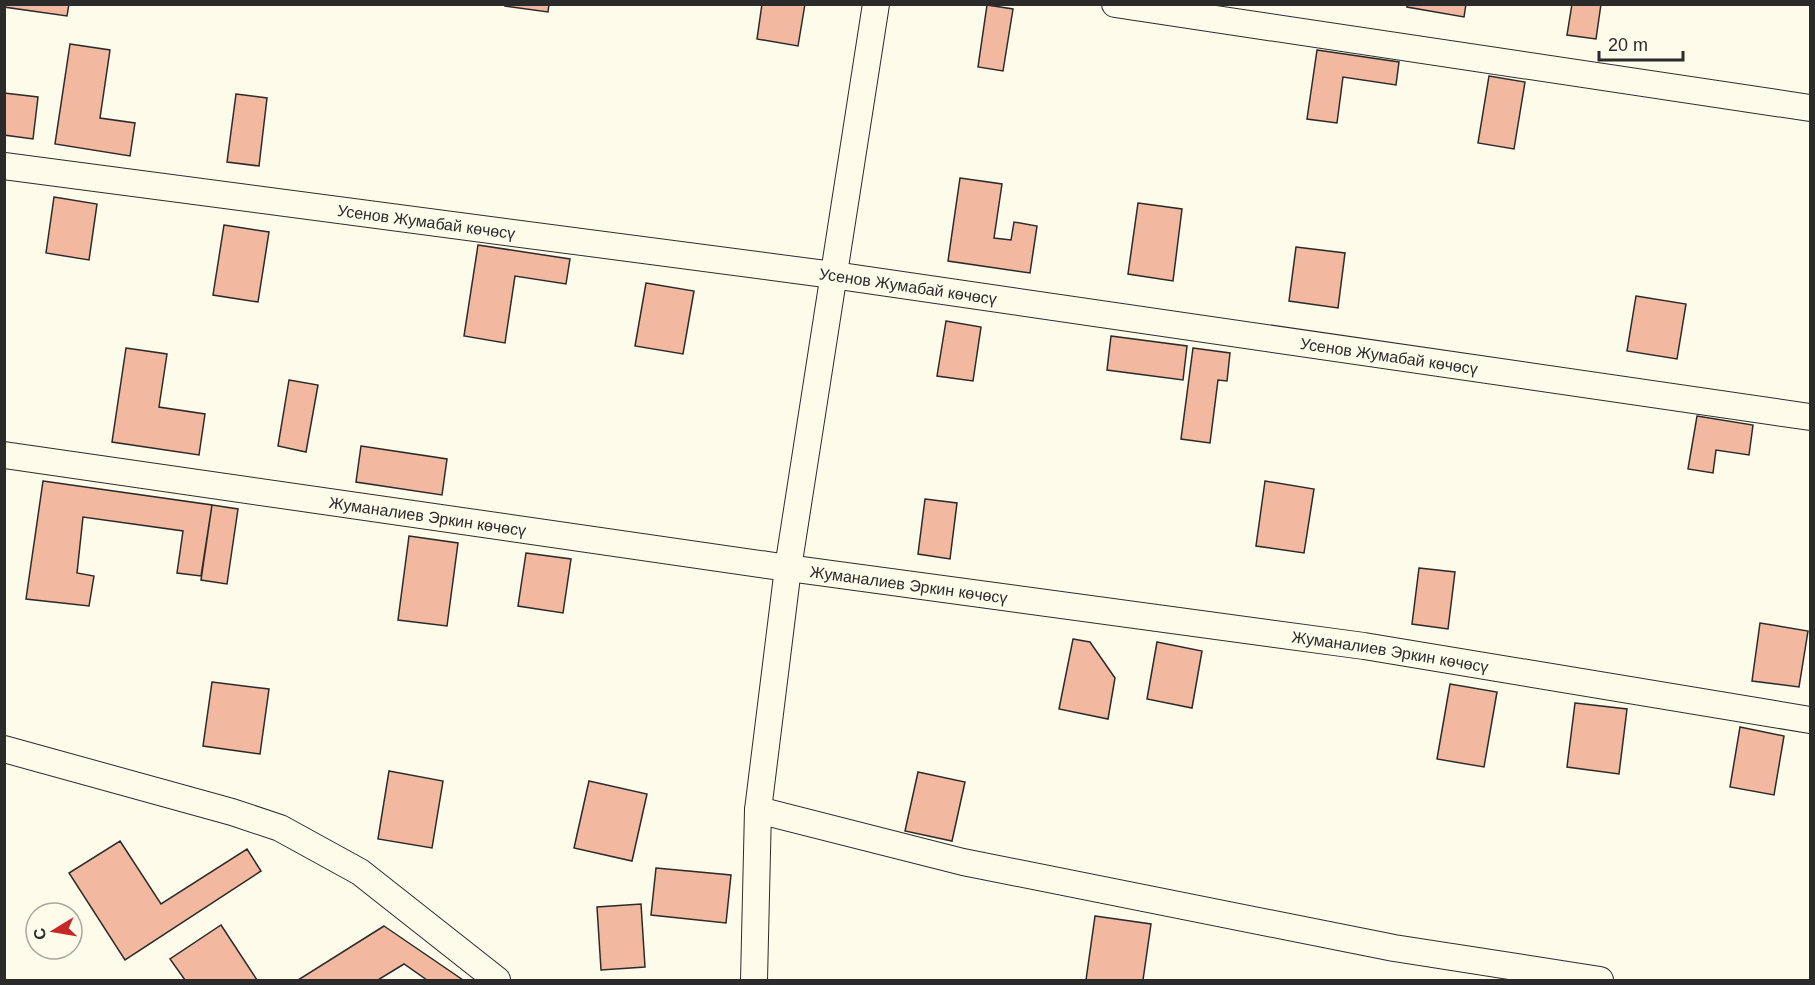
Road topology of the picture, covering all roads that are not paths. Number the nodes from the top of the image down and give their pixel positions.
1 (876, 4) edge
2 (1115, 4) edge
3 (1810, 108) edge
4 (4, 166) edge
5 (833, 275) junction
6 (1810, 417) edge
7 (4, 455) edge
8 (788, 568) junction
9 (1810, 720) edge
10 (4, 749) edge
11 (758, 810) junction
12 (496, 981) edge
13 (754, 981) edge
14 (1599, 981) edge

1 - 5 street
2 - 3 street
4 - 5 street, Усенов Жумабай көчөсү
5 - 6 street, Усенов Жумабай көчөсү
5 - 8 street
7 - 8 street, Жуманалиев Эркин көчөсү
8 - 9 street, Жуманалиев Эркин көчөсү
8 - 11 street
10 - 12 street
11 - 13 street
11 - 14 street

